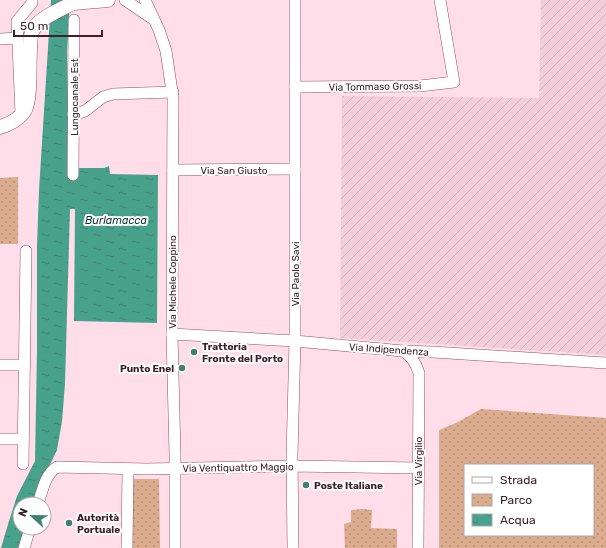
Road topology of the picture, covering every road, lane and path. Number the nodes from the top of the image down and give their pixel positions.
1 (32, 0) edge
2 (108, 0) edge
3 (125, 0) edge
4 (145, 0) edge
5 (296, 0) edge
6 (440, 0) edge
7 (75, 2) edge
8 (74, 20) dead end
9 (154, 20) junction
10 (18, 38) junction
11 (0, 40) edge
12 (296, 87) junction
13 (173, 92) junction
14 (74, 114) junction
15 (21, 115) junction
16 (0, 127) edge
17 (295, 169) junction
18 (173, 170) junction
19 (73, 175) dead end
20 (26, 250) dead end
21 (172, 334) junction
22 (295, 341) junction
23 (403, 351) junction
24 (433, 352) junction
25 (606, 363) edge
26 (0, 365) edge
27 (24, 365) junction
28 (419, 373) junction
29 (0, 439) edge
30 (23, 439) junction
31 (23, 464) dead end
32 (292, 466) junction
33 (175, 468) junction
34 (418, 468) junction
35 (128, 469) junction
36 (41, 496) edge
37 (28, 536) edge
38 (24, 548) edge
39 (127, 548) edge
40 (175, 548) edge
41 (293, 548) edge
42 (418, 548) edge

1 - 10 street
2 - 7 street
3 - 9 street
4 - 9 street, Via Michele Coppino
5 - 12 street, Via Paolo Savi
6 - 12 street, Via Tommaso Grossi
7 - 15 street
8 - 14 street, Lungocanale Est
9 - 13 street, Via Michele Coppino
10 - 11 street
10 - 15 street
12 - 17 street, Via Paolo Savi
13 - 14 street
13 - 18 street, Via Michele Coppino
14 - 19 street, Lungocanale Est
15 - 16 street
17 - 18 street, Via San Giusto
17 - 22 street, Via Paolo Savi
18 - 21 street, Via Michele Coppino
20 - 27 street
21 - 22 street, Via Indipendenza
21 - 33 street, Via Michele Coppino
22 - 23 street, Via Indipendenza
22 - 32 street, Via Paolo Savi
23 - 24 street, Via Indipendenza
23 - 28 street, Via Virgilio
24 - 25 street, Via Indipendenza
24 - 28 street, Via Virgilio
26 - 27 street
27 - 30 street
28 - 34 street, Via Virgilio
29 - 30 street
30 - 31 street
32 - 33 street, Via Ventiquattro Maggio
32 - 34 street, Via Ventiquattro Maggio
32 - 41 street, Via Paolo Savi
33 - 35 street, Via Ventiquattro Maggio
33 - 40 street, Via Michele Coppino
34 - 42 street, Via Virgilio
35 - 36 street, Via Ventiquattro Maggio
35 - 39 street
37 - 38 street

